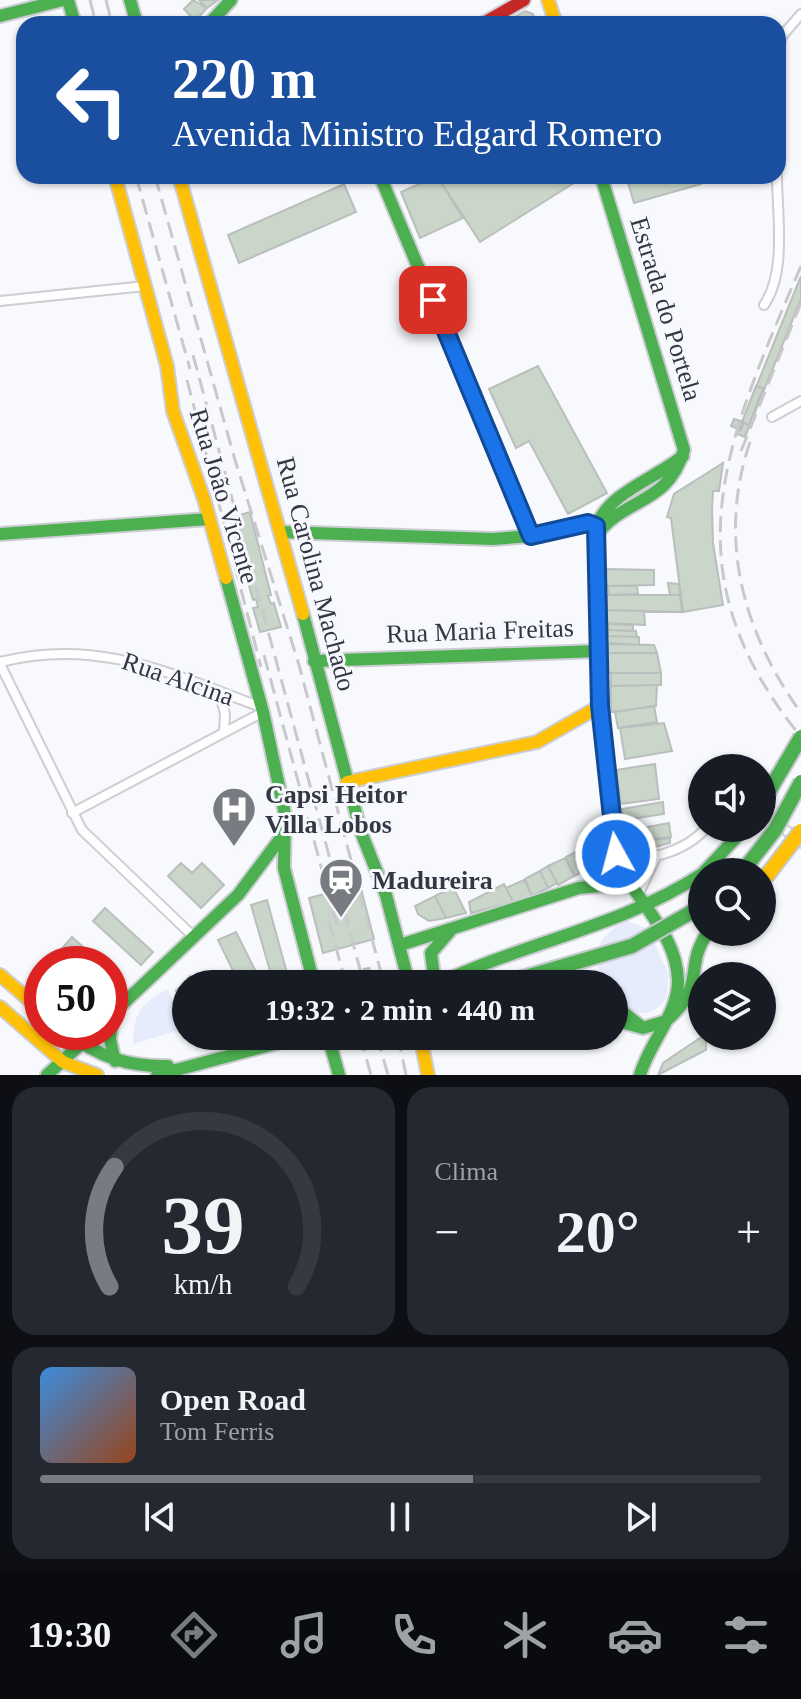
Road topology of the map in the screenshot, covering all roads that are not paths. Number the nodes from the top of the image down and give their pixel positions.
1 (66, 0) edge
2 (231, 0) edge
3 (524, 0) edge
4 (801, 14) edge
5 (0, 16) edge
6 (216, 16) edge
7 (496, 16) edge
8 (786, 31) edge
9 (117, 184) edge
10 (181, 184) edge
11 (383, 184) edge
12 (603, 184) edge
13 (777, 184) edge
14 (145, 286) junction
15 (0, 301) edge
16 (764, 305) dead end
17 (801, 401) edge
18 (772, 417) dead end
19 (209, 519) junction
20 (596, 530) junction
21 (281, 532) junction
22 (0, 534) edge
23 (531, 536) junction
24 (599, 651) junction
25 (314, 661) junction
26 (0, 663) edge
27 (219, 691) junction
28 (600, 706) junction
29 (262, 710) junction
30 (224, 731) junction
31 (801, 737) edge
32 (776, 779) edge
33 (347, 782) junction
34 (801, 782) edge
35 (72, 813) junction
36 (776, 822) edge
37 (286, 831) junction
38 (801, 831) edge
39 (692, 842) edge
40 (732, 842) edge
41 (801, 843) edge
42 (616, 854) junction
43 (657, 854) junction
44 (717, 858) edge
45 (753, 858) edge
46 (776, 864) edge
47 (688, 883) edge
48 (639, 894) junction
49 (688, 915) edge
50 (453, 929) junction
51 (194, 937) junction
52 (400, 945) junction
53 (700, 946) edge
54 (310, 970) edge
55 (406, 970) edge
56 (434, 970) edge
57 (466, 970) edge
58 (554, 970) edge
59 (0, 975) edge
60 (24, 996) edge
61 (128, 999) edge
62 (0, 1007) edge
63 (628, 1016) edge
64 (666, 1021) junction
65 (24, 1024) edge
66 (628, 1024) edge
67 (643, 1028) junction
68 (52, 1050) edge
69 (76, 1050) edge
70 (92, 1050) edge
71 (112, 1050) edge
72 (247, 1050) edge
73 (331, 1050) edge
74 (423, 1050) edge
75 (115, 1061) junction
76 (63, 1062) junction
77 (185, 1066) junction
78 (337, 1074) edge
79 (47, 1075) edge
80 (97, 1075) edge
81 (157, 1075) edge
82 (428, 1075) edge
83 (640, 1075) edge

1 - 5 main road
2 - 6 main road
3 - 7 main road
4 - 8 street
9 - 14 main road, Rua João Vicente
10 - 21 main road, Rua Carolina Machado
11 - 23 main road
12 - 20 main road, Estrada do Portela
13 - 16 street
14 - 15 street
14 - 19 main road, Rua João Vicente
17 - 18 street
19 - 22 main road
19 - 29 main road, Rua João Vicente
20 - 23 main road
20 - 24 main road
21 - 23 main road
21 - 25 main road, Rua Carolina Machado
24 - 25 main road, Rua Maria Freitas
24 - 28 main road
25 - 33 main road, Rua Carolina Machado
26 - 27 street, Rua Alcina
26 - 35 street
27 - 29 street, Rua Alcina
27 - 30 street
28 - 33 main road
28 - 42 main road
29 - 30 street
29 - 37 main road, Rua João Vicente
30 - 35 street
31 - 32 main road, bridge
33 - 52 main road, Rua Carolina Machado
34 - 45 main road, bridge
35 - 51 street
36 - 41 street
37 - 51 main road
37 - 54 main road, Rua João Vicente
38 - 46 main road, bridge
39 - 43 street
40 - 44 main road
42 - 43 street
42 - 48 main road
43 - 48 street
47 - 48 main road
48 - 50 main road
48 - 57 main road
48 - 64 main road
49 - 58 main road, bridge
50 - 52 main road
50 - 56 main road
51 - 61 main road
52 - 55 main road, Rua Carolina Machado
53 - 64 main road
59 - 60 main road
62 - 65 main road
63 - 67 main road
64 - 67 main road
64 - 83 main road
66 - 67 main road
68 - 76 main road
69 - 76 main road
70 - 75 main road
71 - 75 main road
72 - 77 main road
73 - 78 main road
74 - 82 main road
75 - 77 main road
76 - 79 main road
76 - 80 main road
77 - 81 main road

